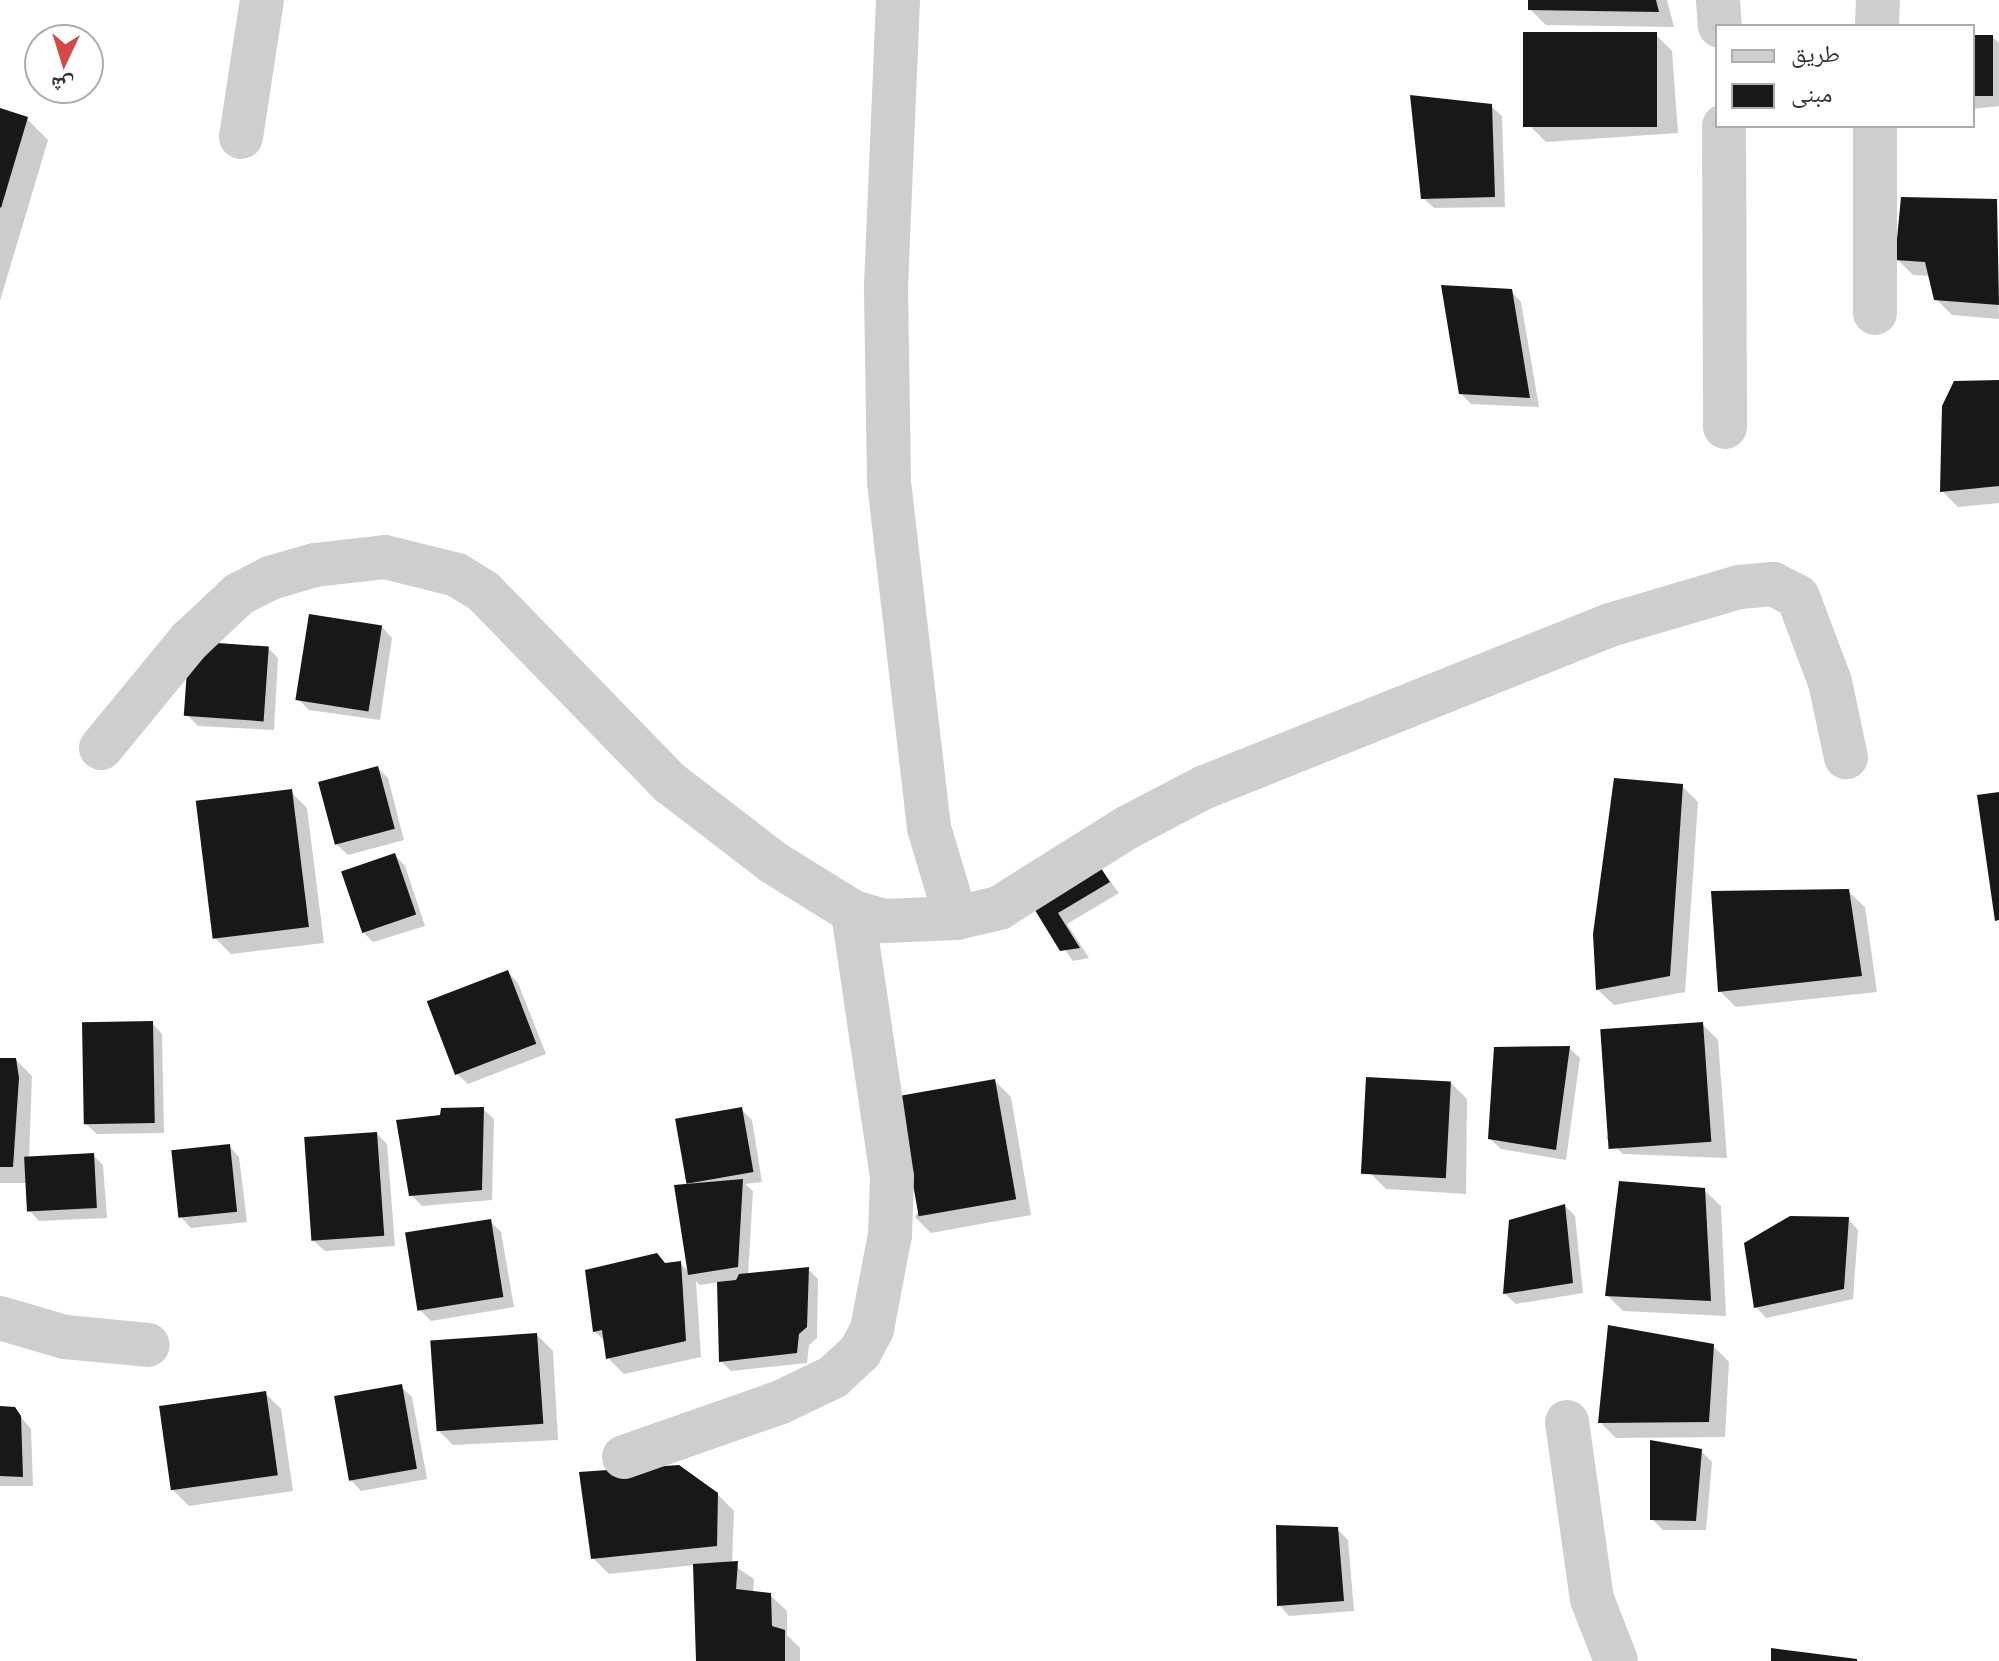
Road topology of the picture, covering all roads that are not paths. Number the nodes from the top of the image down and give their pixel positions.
1 (262, 0) edge
2 (898, 0) edge
3 (1718, 0) edge
4 (1878, 0) edge
5 (1720, 24) edge
6 (1877, 24) edge
7 (1724, 128) edge
8 (1875, 128) edge
9 (241, 137) dead end
10 (1875, 313) dead end
11 (1725, 427) dead end
12 (101, 748) dead end
13 (1846, 757) dead end
14 (853, 912) junction
15 (956, 918) junction
16 (0, 1318) edge
17 (148, 1345) dead end
18 (1567, 1422) dead end
19 (624, 1457) dead end
20 (1616, 1661) edge

1 - 9 street
2 - 15 street
3 - 5 street
4 - 6 street
7 - 11 street
8 - 10 street
12 - 14 street
13 - 15 street
14 - 15 street
14 - 19 street
16 - 17 street
18 - 20 street

